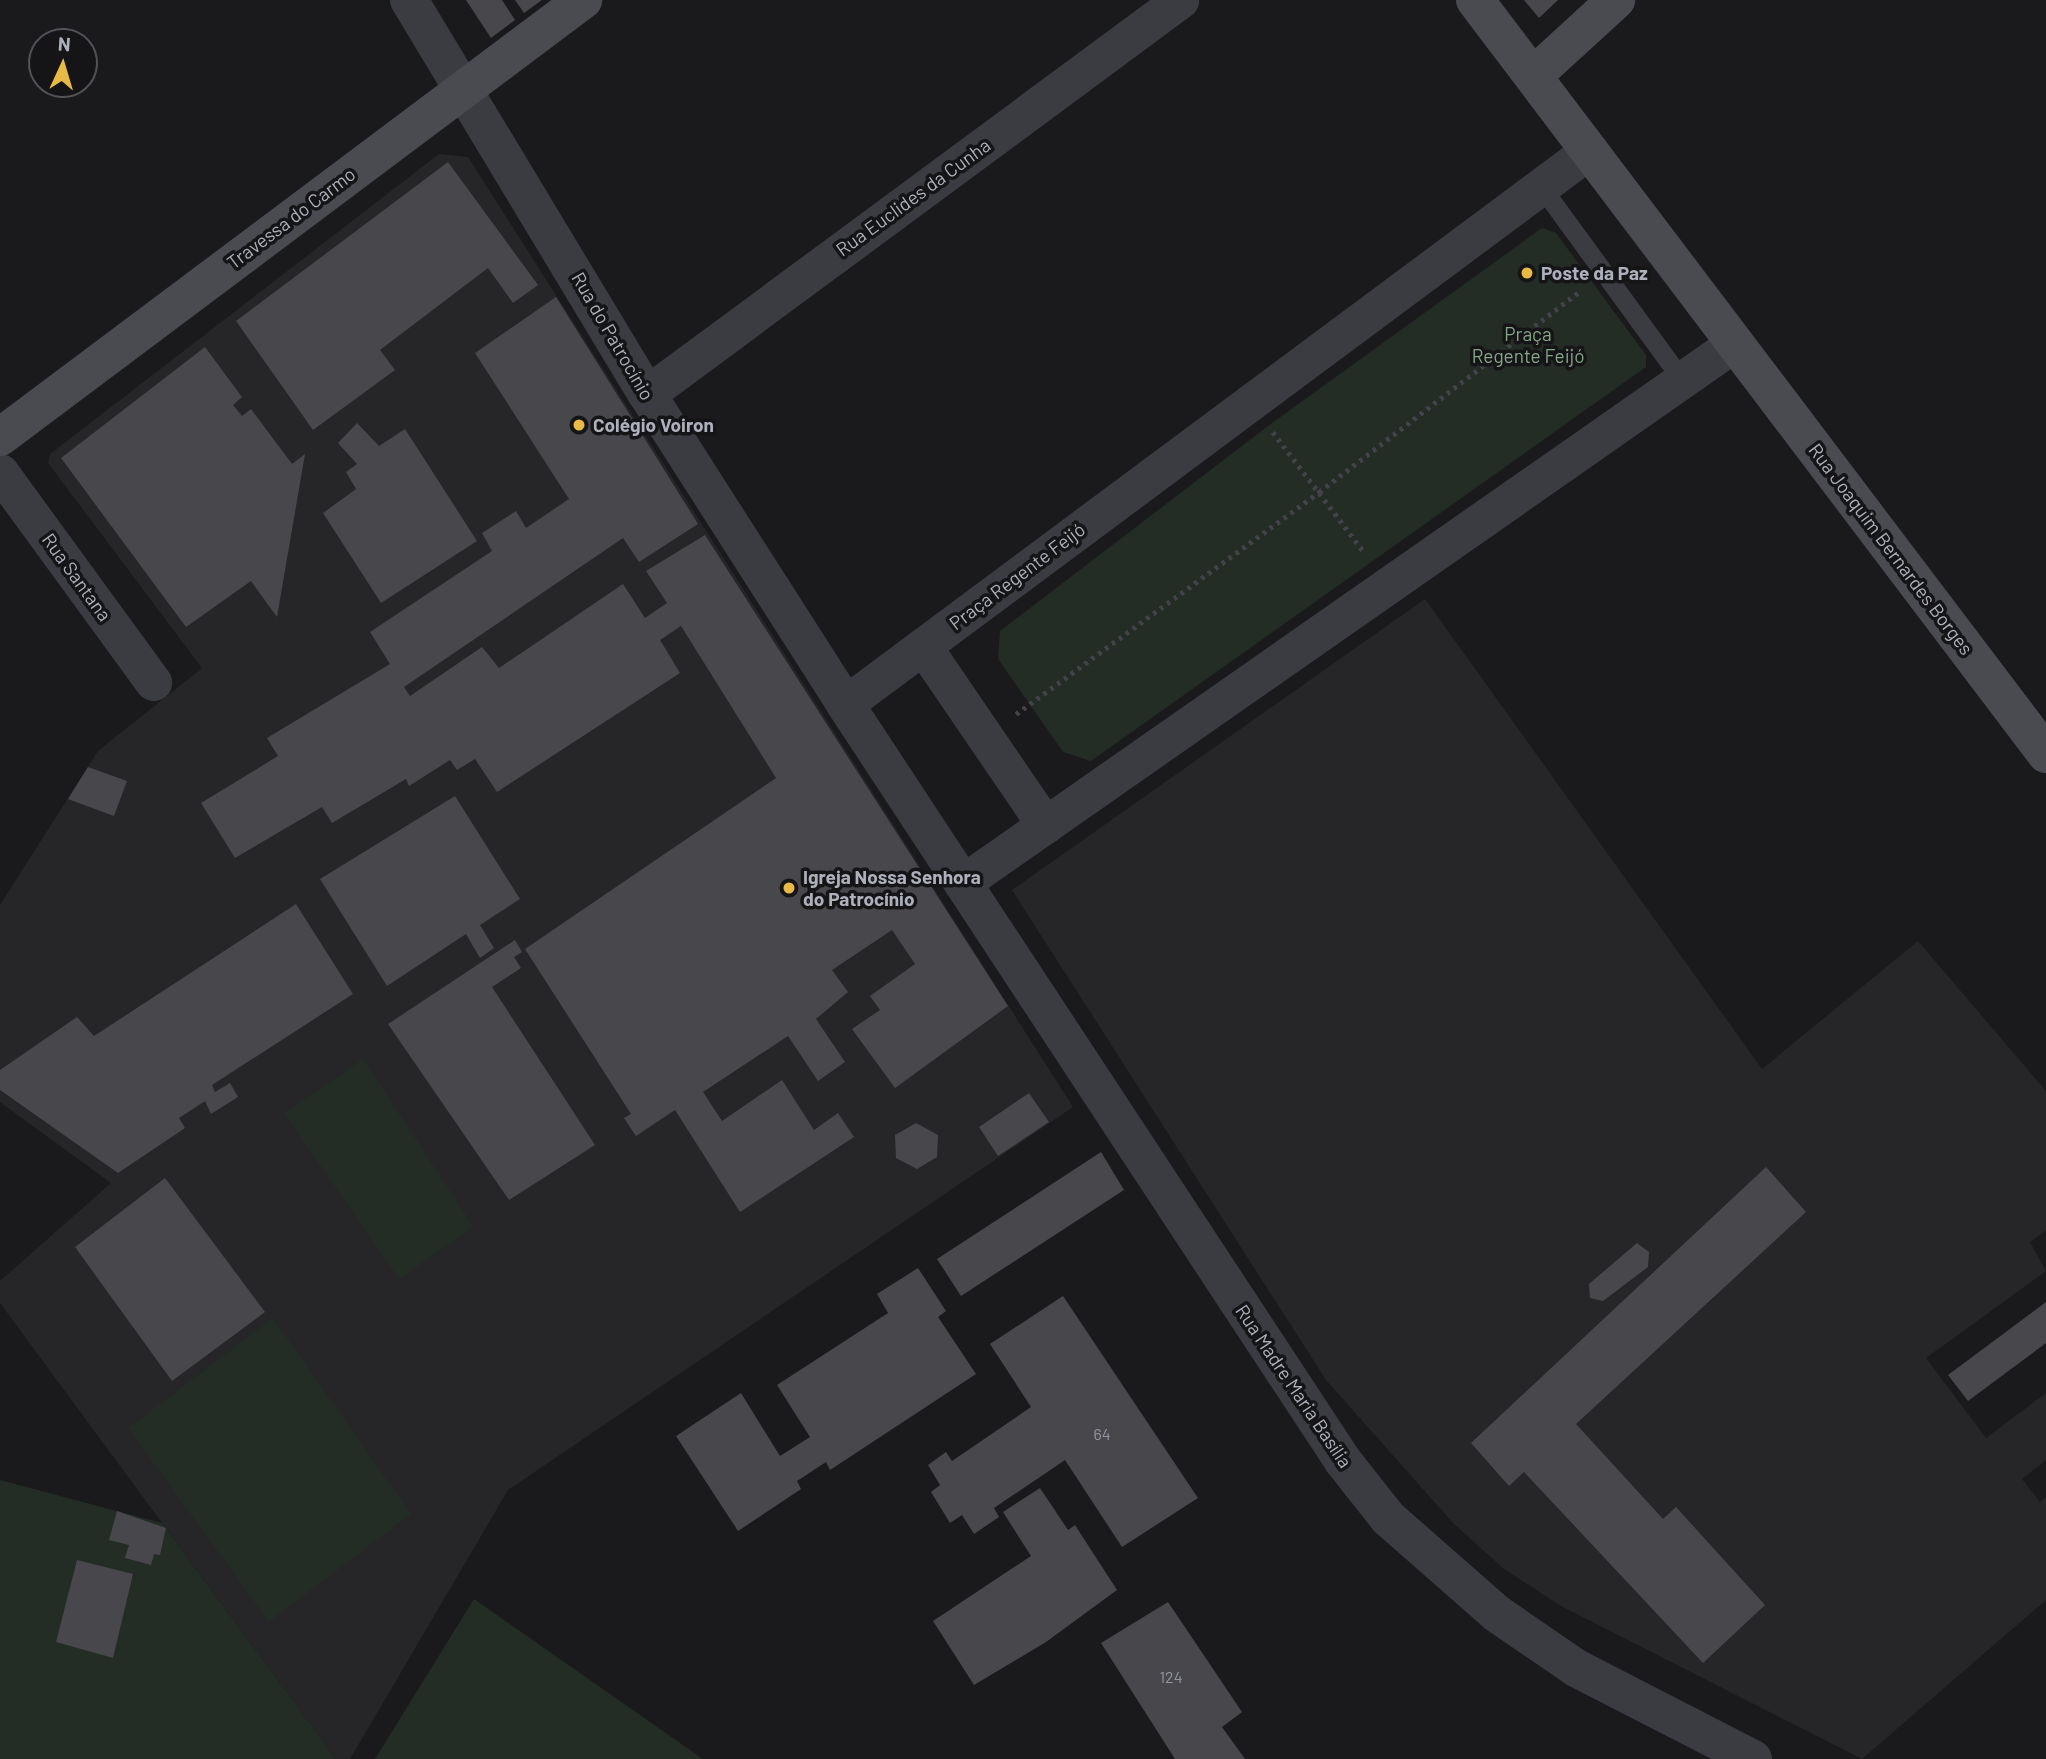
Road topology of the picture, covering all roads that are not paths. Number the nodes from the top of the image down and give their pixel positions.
1 (409, 0) edge
2 (583, 0) edge
3 (1180, 0) edge
4 (1475, 0) edge
5 (1616, 0) edge
6 (1533, 76) junction
7 (464, 88) junction
8 (1590, 150) junction
9 (1540, 185) junction
10 (1735, 343) junction
11 (1682, 380) junction
12 (647, 394) junction
13 (0, 437) edge
14 (0, 472) edge
15 (923, 646) junction
16 (153, 682) dead end
17 (845, 704) junction
18 (2046, 754) edge
19 (1045, 825) junction
20 (962, 883) junction
21 (1753, 1759) edge

1 - 7 street, Rua do Patrocínio
2 - 7 main road, Travessa do Carmo
3 - 12 street, Rua Euclides da Cunha
4 - 6 main road
5 - 6 main road
6 - 8 main road
7 - 12 street, Rua do Patrocínio
7 - 13 main road, Travessa do Carmo
8 - 9 street, Praça Regente Feijó
8 - 10 main road
9 - 11 lane
9 - 15 street, Praça Regente Feijó
10 - 11 street
10 - 18 main road, Rua Joaquim Bernardes Borges
11 - 19 street
12 - 17 street, Rua do Patrocínio
14 - 16 street, Rua Santana
15 - 17 street, Praça Regente Feijó
15 - 19 street
17 - 20 street
19 - 20 street
20 - 21 street, Rua Madre Maria Basília

